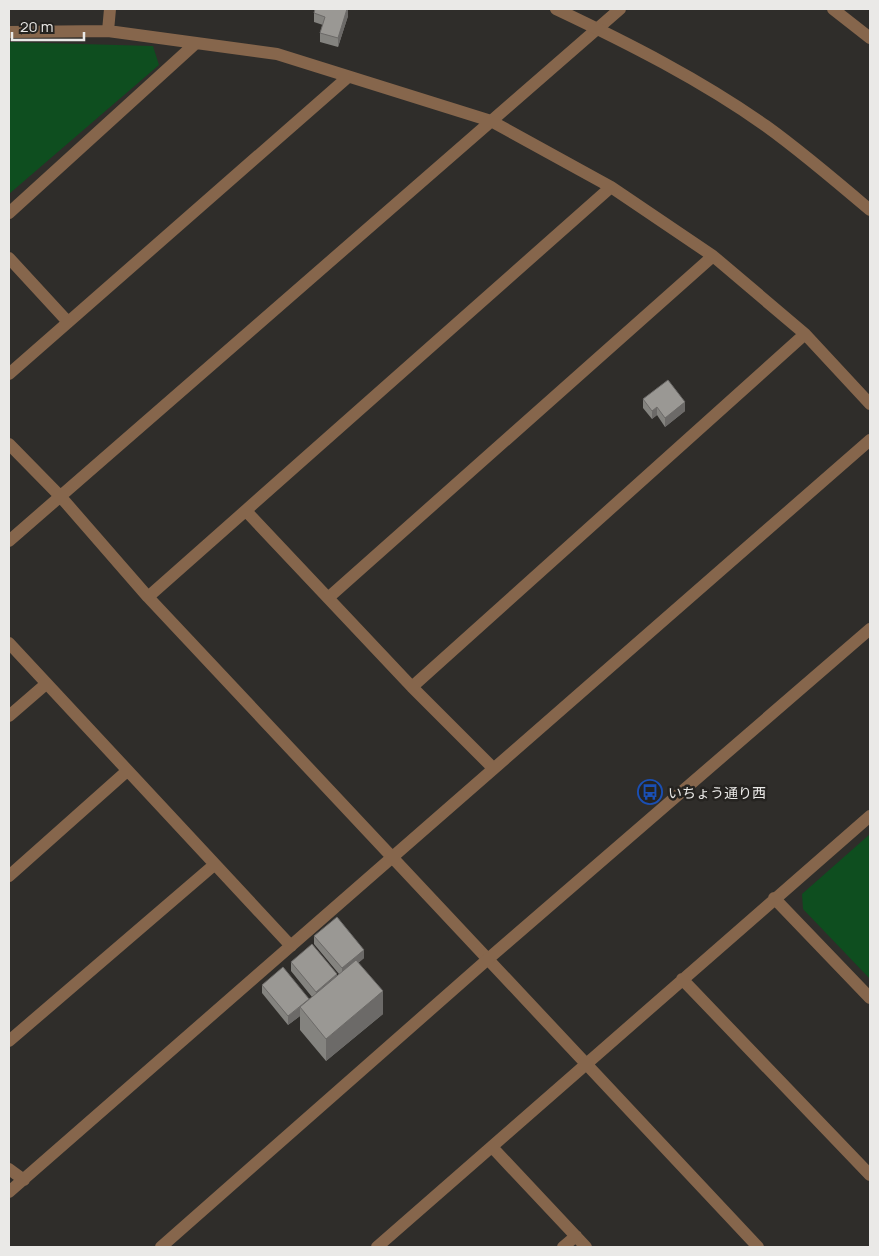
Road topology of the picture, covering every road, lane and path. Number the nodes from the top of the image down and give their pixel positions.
1 (110, 9) edge
2 (556, 9) edge
3 (620, 9) edge
4 (833, 9) edge
5 (598, 28) junction
6 (108, 31) junction
7 (9, 32) edge
8 (870, 38) edge
9 (196, 42) junction
10 (348, 77) junction
11 (491, 121) junction
12 (611, 187) junction
13 (870, 210) edge
14 (9, 213) edge
15 (713, 256) junction
16 (9, 258) edge
17 (68, 322) junction
18 (805, 334) junction
19 (9, 374) edge
20 (870, 404) edge
21 (870, 440) edge
22 (9, 444) edge
23 (60, 496) junction
24 (246, 511) junction
25 (9, 542) edge
26 (148, 597) junction
27 (328, 598) junction
28 (870, 629) edge
29 (9, 644) edge
30 (46, 684) junction
31 (412, 687) junction
32 (9, 716) edge
33 (493, 768) junction
34 (127, 771) junction
35 (870, 816) edge
36 (392, 856) junction
37 (214, 865) junction
38 (9, 876) edge
39 (774, 898) junction
40 (291, 946) junction
41 (488, 959) junction
42 (682, 979) junction
43 (870, 998) edge
44 (9, 1041) edge
45 (586, 1066) junction
46 (492, 1147) junction
47 (9, 1169) edge
48 (870, 1175) edge
49 (24, 1180) junction
50 (9, 1192) edge
51 (576, 1236) junction
52 (161, 1247) edge
53 (377, 1247) edge
54 (563, 1247) edge
55 (586, 1247) edge
56 (758, 1247) edge

1 - 6 street
2 - 5 street
3 - 5 street
4 - 8 street
5 - 11 street
5 - 13 street
6 - 7 street
6 - 9 street
9 - 10 street
9 - 14 street
10 - 11 street
10 - 17 street
11 - 12 street
11 - 23 street
12 - 15 street
12 - 24 street
15 - 18 street
15 - 27 street
16 - 17 street
17 - 19 street
18 - 20 street
18 - 31 street
21 - 33 street
22 - 23 street
23 - 25 street
23 - 26 street
24 - 26 street
24 - 27 street
26 - 36 street
27 - 31 street
28 - 41 street
29 - 30 street
30 - 32 street
30 - 34 street
31 - 33 street
33 - 36 street
34 - 37 street
34 - 38 street
35 - 39 street
36 - 40 street
36 - 41 street
37 - 40 street
37 - 44 street
39 - 42 street
39 - 43 street
40 - 49 street
41 - 45 street
41 - 52 street
42 - 45 street
42 - 48 street
45 - 46 street
45 - 56 street
46 - 51 street
46 - 53 street
47 - 49 street
49 - 50 street
51 - 54 street
51 - 55 street

